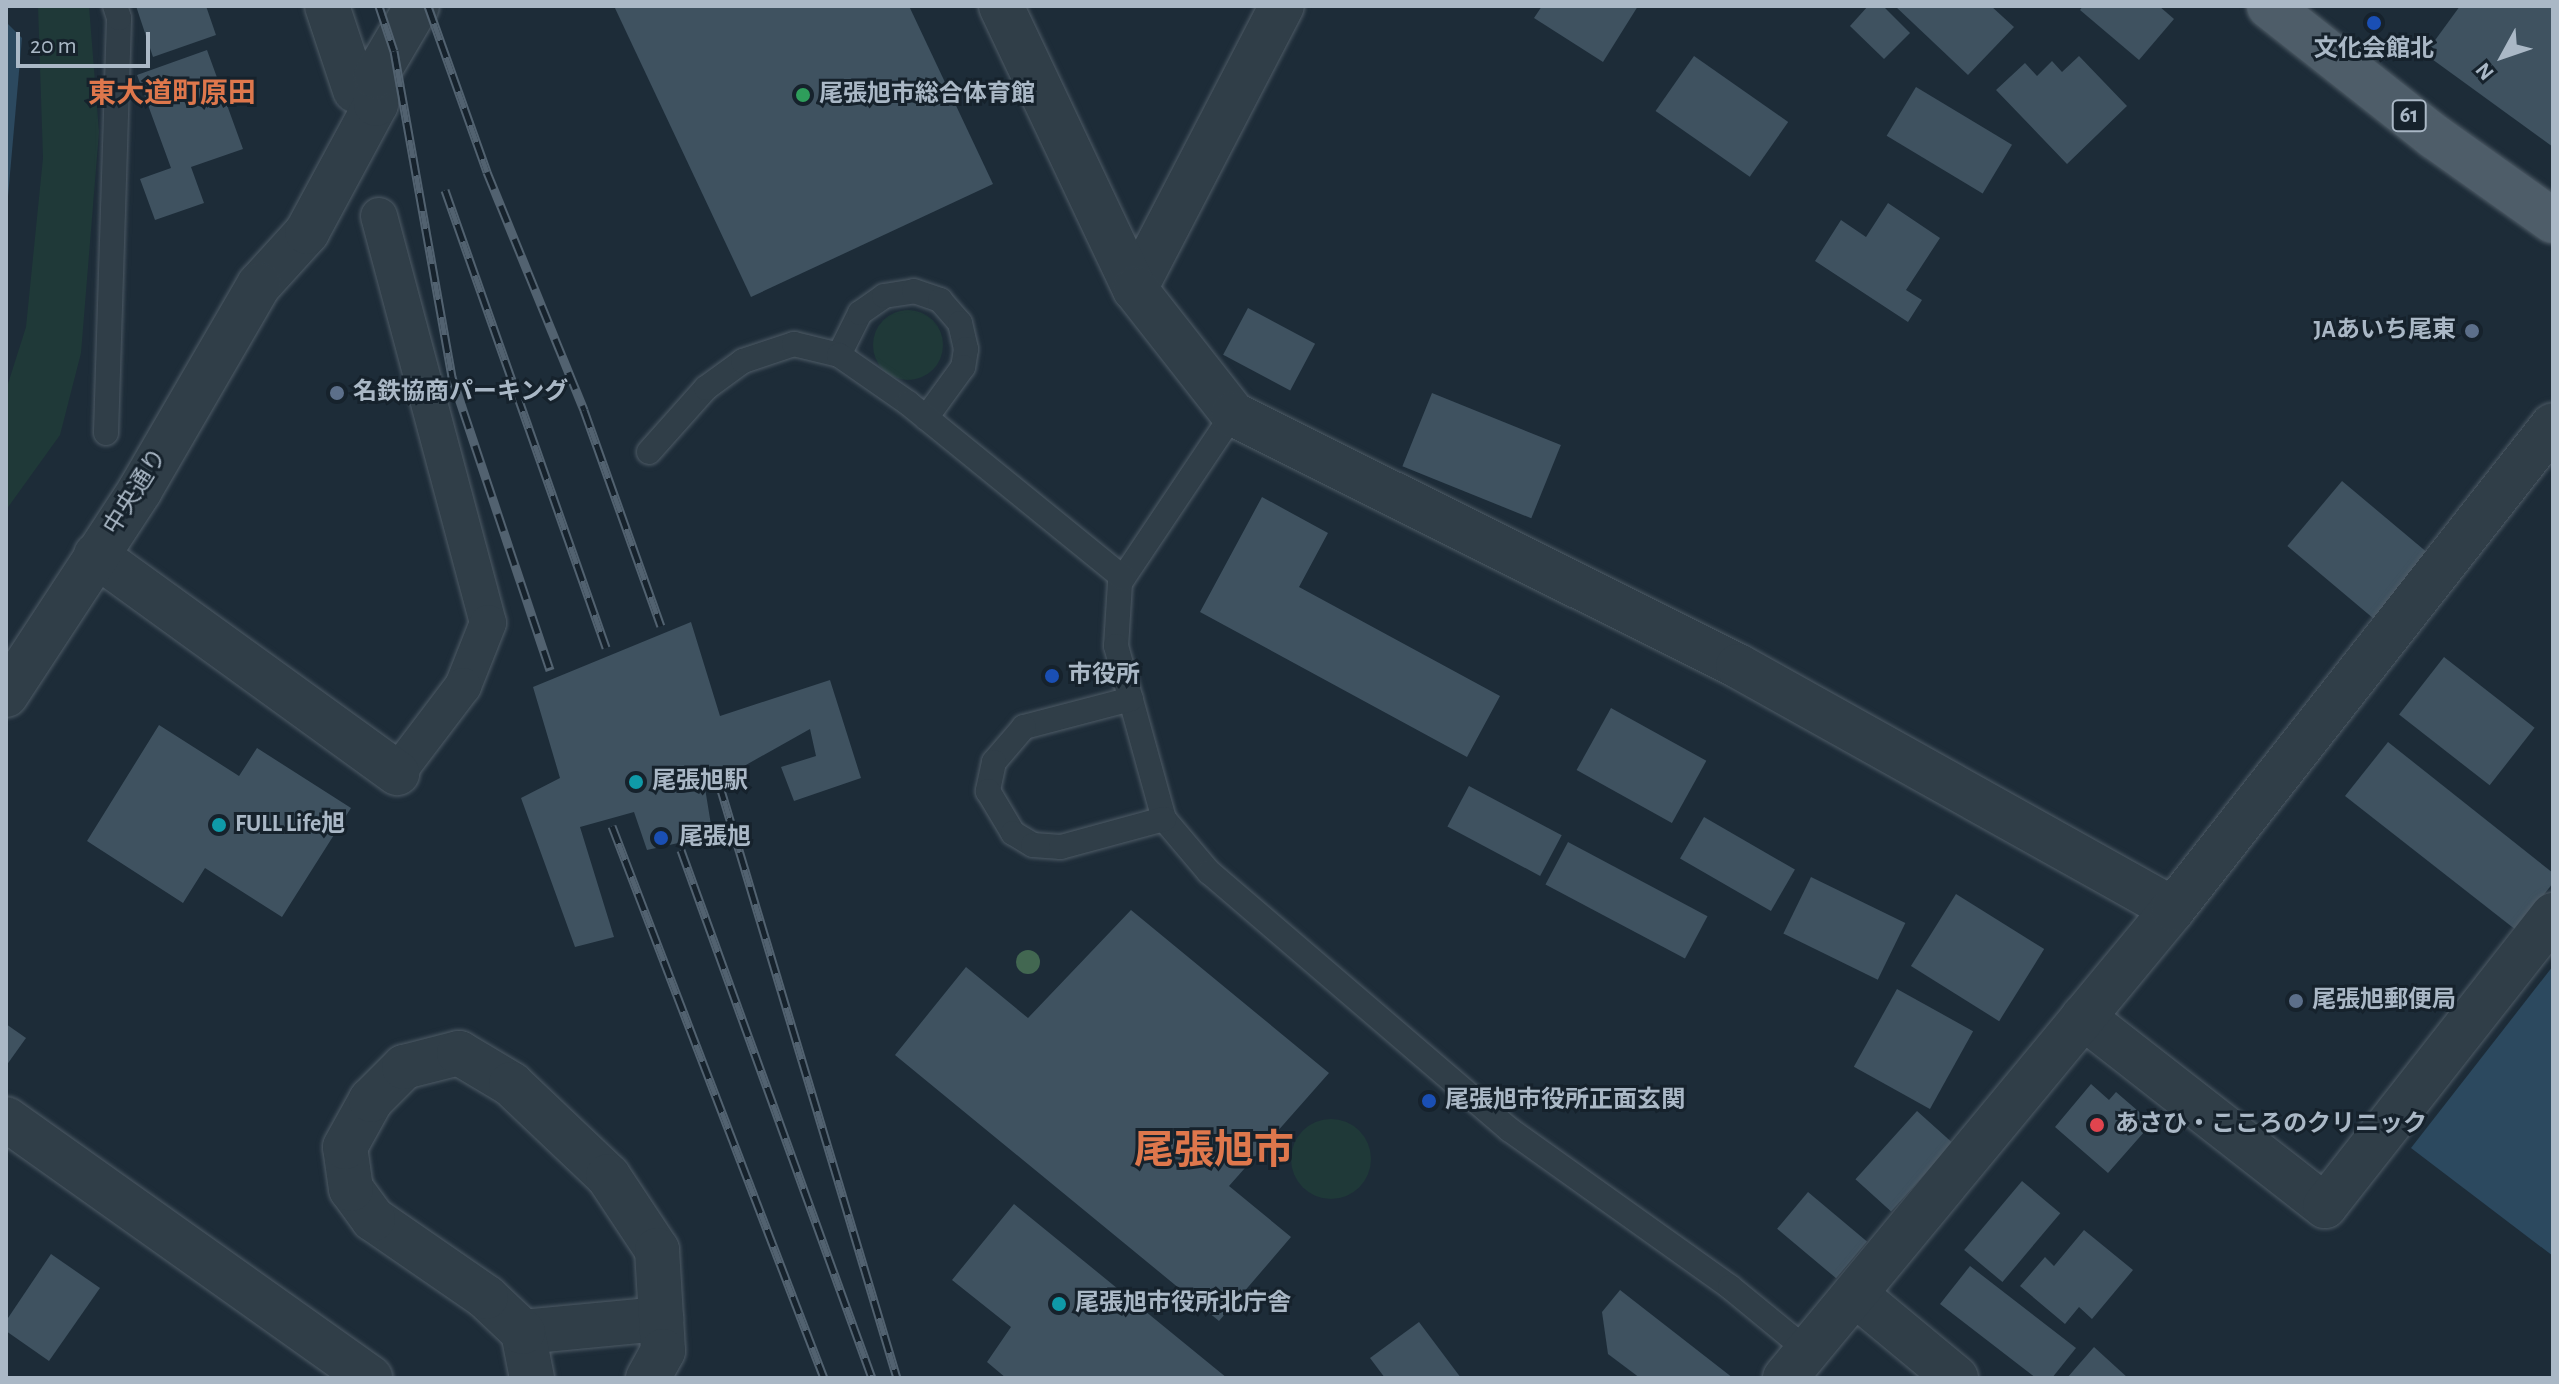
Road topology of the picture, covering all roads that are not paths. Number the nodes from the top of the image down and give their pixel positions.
1 (115, 6) edge
2 (327, 6) edge
3 (417, 6) edge
4 (1001, 6) edge
5 (1282, 6) edge
6 (2269, 6) edge
7 (365, 83) junction
8 (379, 216) dead end
9 (2553, 221) edge
10 (1135, 289) junction
11 (839, 355) junction
12 (1233, 414) junction
13 (926, 418) junction
14 (2553, 425) edge
15 (106, 433) dead end
16 (649, 452) dead end
17 (96, 555) junction
18 (1123, 578) junction
19 (6, 695) edge
20 (1131, 699) junction
21 (397, 773) joint
22 (1164, 819) junction
23 (2173, 909) junction
24 (2553, 915) edge
25 (2083, 1017) junction
26 (6, 1119) edge
27 (1856, 1295) junction
28 (661, 1319) junction
29 (523, 1332) junction
30 (1796, 1364) edge
31 (370, 1378) edge
32 (532, 1378) edge
33 (648, 1378) edge
34 (1956, 1378) edge

1 - 15 lane
2 - 7 street
3 - 7 street, 中央通り
4 - 10 street
5 - 10 street
6 - 9 main road, 61
7 - 17 street, 中央通り
8 - 21 street
10 - 12 street
11 - 13 lane
11 - 13 lane
11 - 16 lane
12 - 18 lane
12 - 23 street
13 - 18 lane
14 - 23 street
17 - 19 street, 中央通り
17 - 21 street
18 - 20 lane
20 - 22 lane
20 - 22 lane
22 - 30 lane
23 - 25 street
24 - 25 street
25 - 27 street
26 - 31 street
27 - 30 street
27 - 34 street
28 - 29 street
28 - 29 street
28 - 33 street
29 - 32 street

